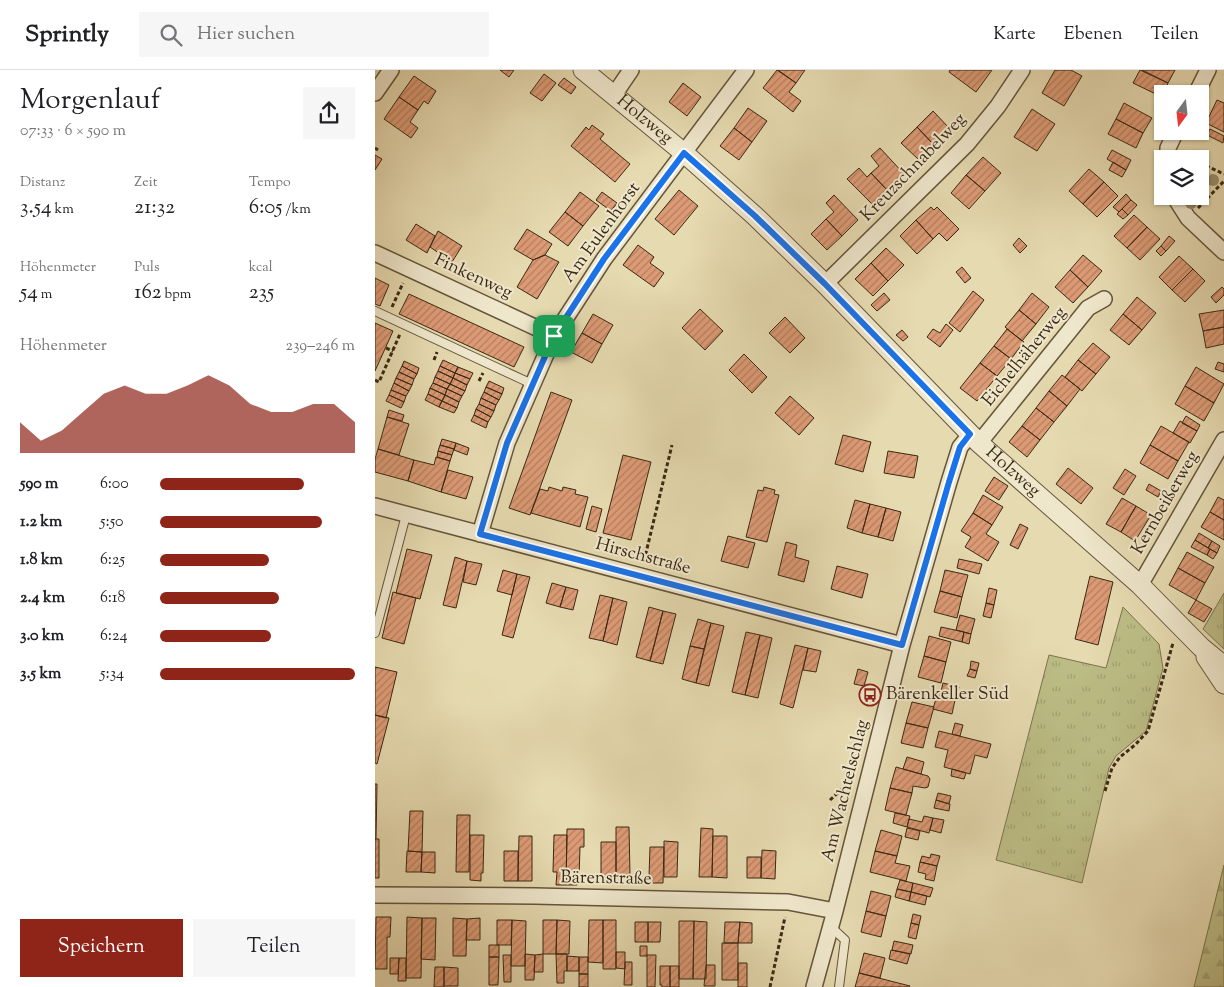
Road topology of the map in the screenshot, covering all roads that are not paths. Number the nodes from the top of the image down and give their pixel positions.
1 (391, 70) edge
2 (583, 70) edge
3 (631, 70) edge
4 (746, 70) edge
5 (1022, 70) edge
6 (1208, 70) edge
7 (1200, 85) edge
8 (375, 93) edge
9 (614, 95) junction
10 (684, 153) junction
11 (1180, 205) edge
12 (1224, 252) edge
13 (375, 253) edge
14 (825, 284) junction
15 (1104, 300) dead end
16 (375, 311) edge
17 (554, 336) junction
18 (532, 384) junction
19 (975, 439) junction
20 (1224, 440) edge
21 (375, 506) edge
22 (406, 514) junction
23 (480, 534) junction
24 (1140, 585) junction
25 (375, 633) edge
26 (902, 645) junction
27 (1201, 647) junction
28 (1224, 666) edge
29 (1224, 684) edge
30 (375, 895) edge
31 (835, 911) junction
32 (831, 927) junction
33 (814, 987) edge
34 (839, 987) edge

1 - 8 street
2 - 9 street, Holzweg
3 - 9 street
4 - 10 street, Am Eulenhorst
5 - 14 street, Kreuzschnabelweg
6 - 7 street
9 - 10 street, Holzweg
10 - 14 street, Holzweg
10 - 17 street, Am Eulenhorst
11 - 12 street
13 - 17 street, Finkenweg
14 - 19 street, Holzweg
15 - 19 street, Eichelhäherweg
16 - 18 lane
17 - 18 street, Am Eulenhorst
18 - 23 street, Am Eulenhorst
19 - 24 street, Holzweg
19 - 26 street, Am Wachtelschlag
20 - 24 street, Kernbeißerweg
21 - 22 street, Hirschstraße
22 - 23 street, Hirschstraße
22 - 25 lane
23 - 26 street, Hirschstraße
24 - 27 street, Holzweg
26 - 31 street, Am Wachtelschlag
27 - 28 street, Holzweg
27 - 29 street, Holzweg
30 - 31 street, Bärenstraße
31 - 32 street, Am Wachtelschlag
32 - 33 street, Am Wachtelschlag
32 - 34 lane

